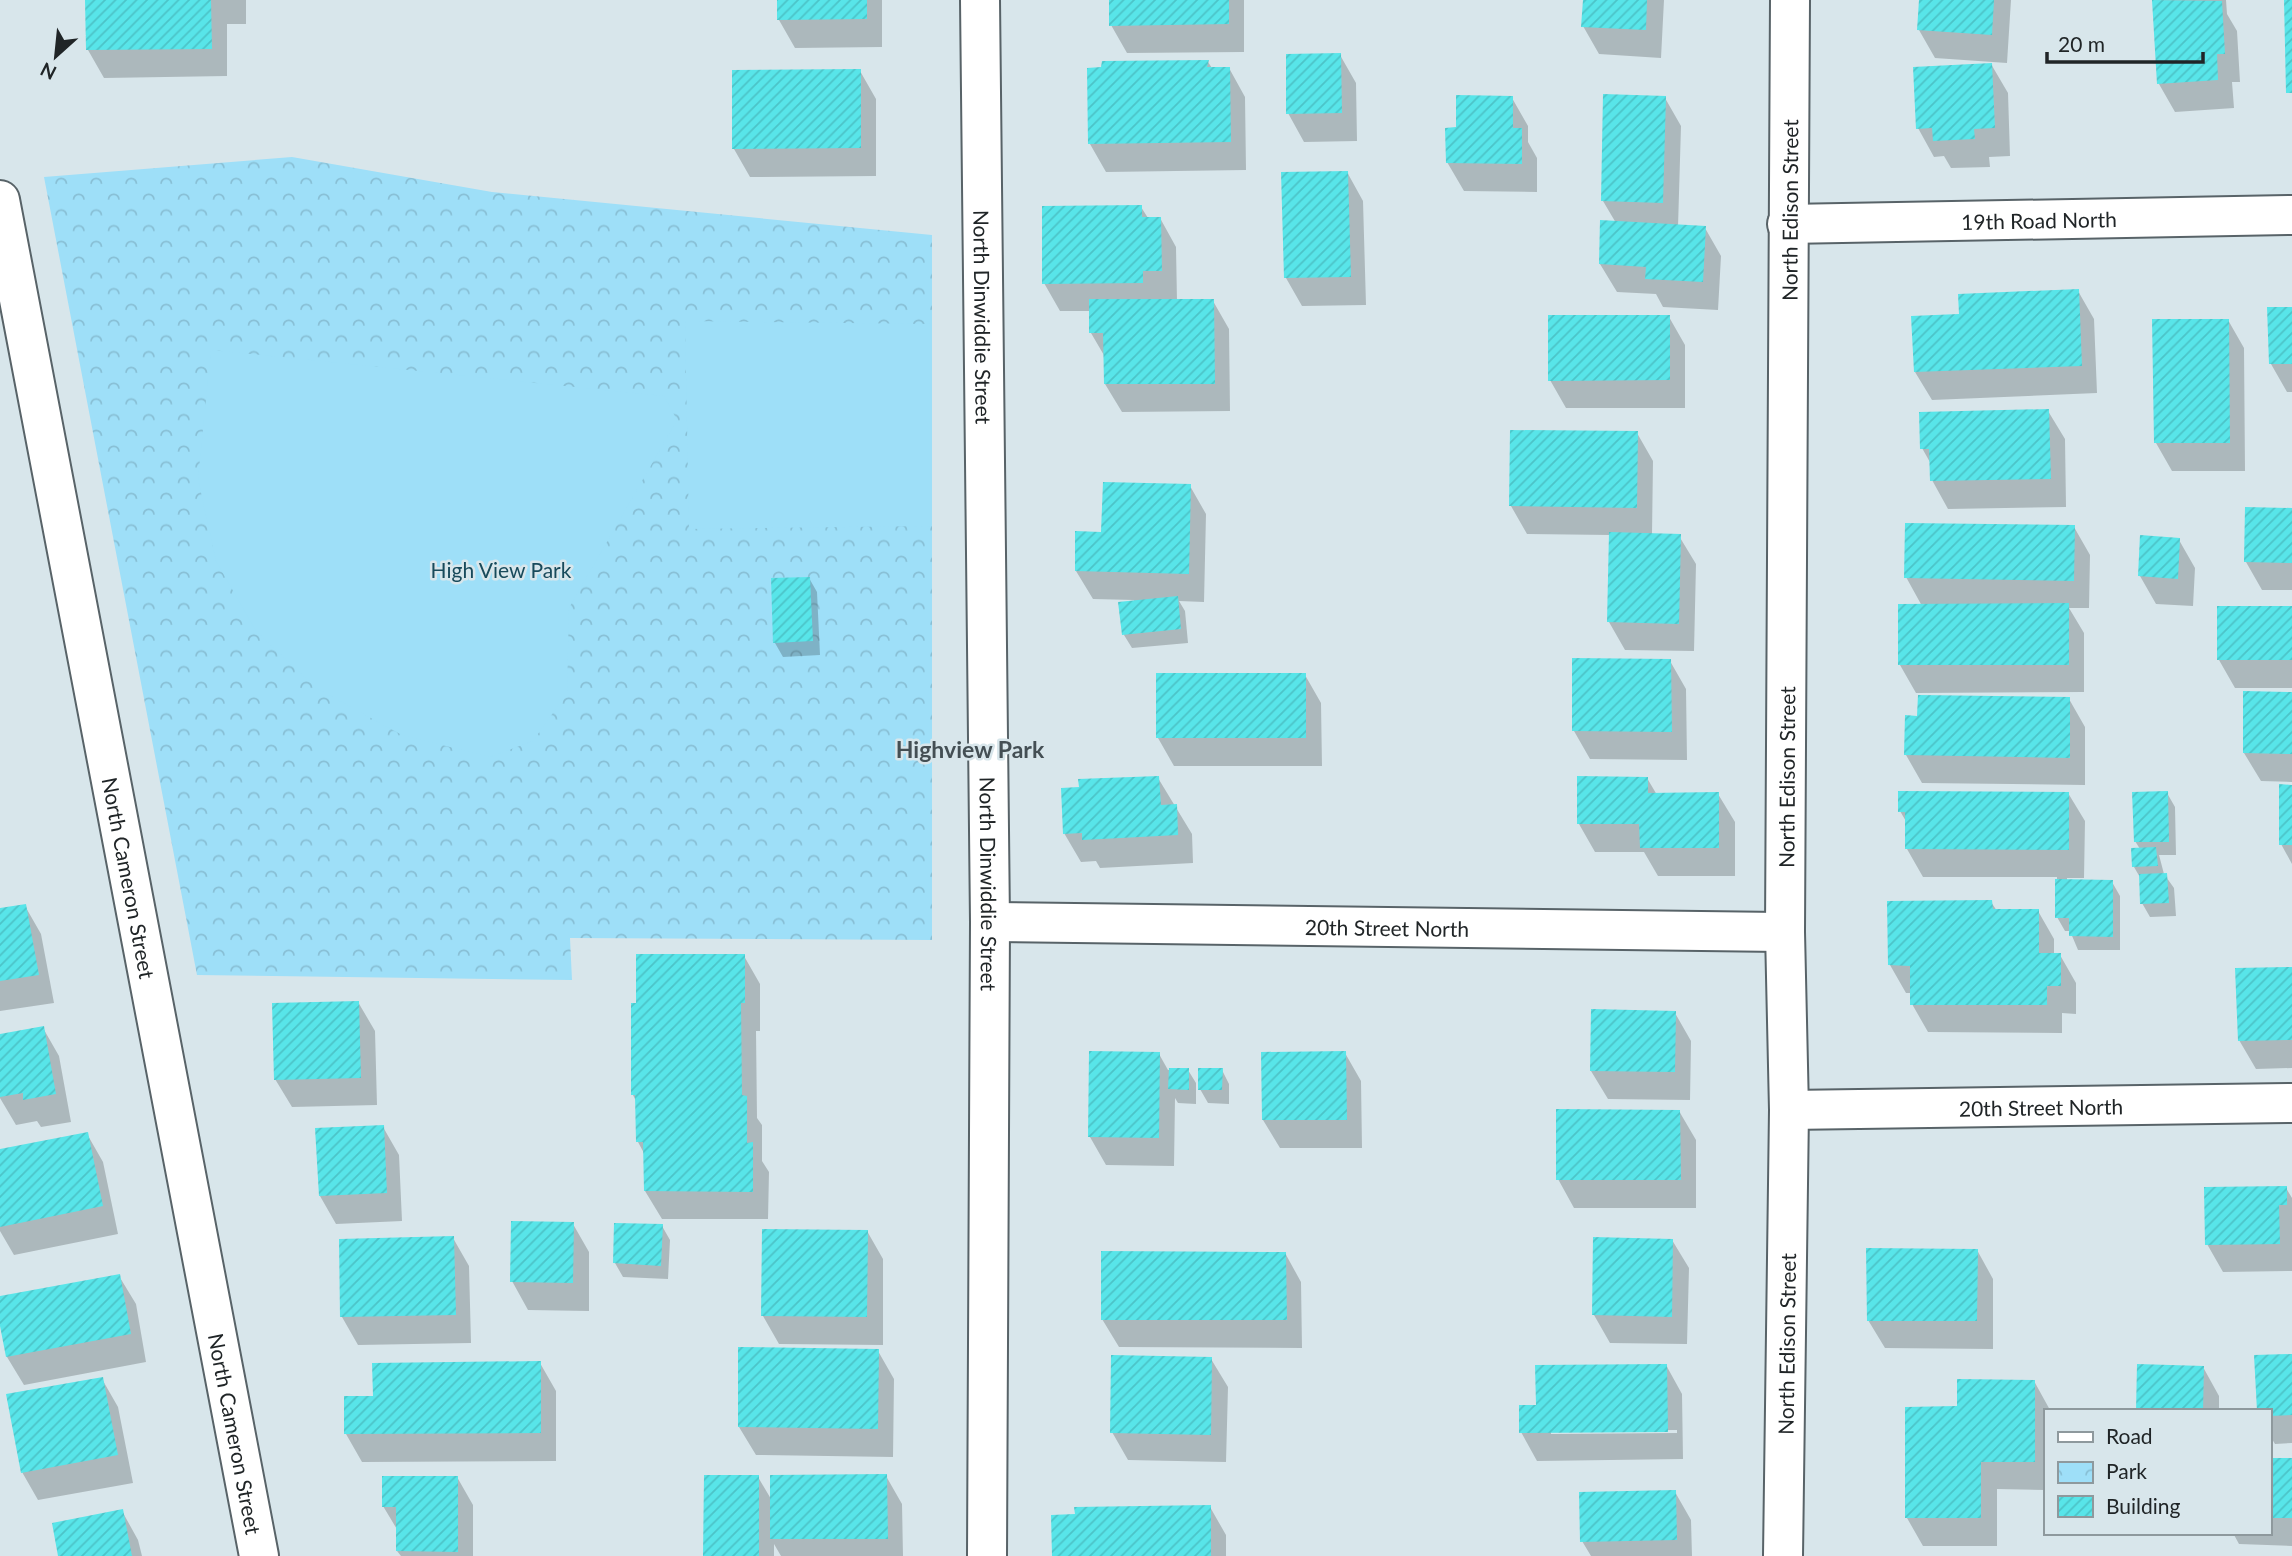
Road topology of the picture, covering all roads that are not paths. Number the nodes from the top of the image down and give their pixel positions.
1 (980, 0) edge
2 (1790, 0) edge
3 (0, 200) edge
4 (2292, 215) edge
5 (1787, 224) junction
6 (990, 922) junction
7 (1785, 932) junction
8 (2292, 1103) edge
9 (1789, 1110) junction
10 (259, 1556) edge
11 (987, 1556) edge
12 (1783, 1556) edge

1 - 6 street, North Dinwiddie Street
2 - 5 street, North Edison Street
3 - 10 street, North Cameron Street
4 - 5 street, 19th Road North
5 - 7 street, North Edison Street
6 - 7 street, 20th Street North
6 - 11 street, North Dinwiddie Street
7 - 9 street, North Edison Street
8 - 9 street, 20th Street North
9 - 12 street, North Edison Street

